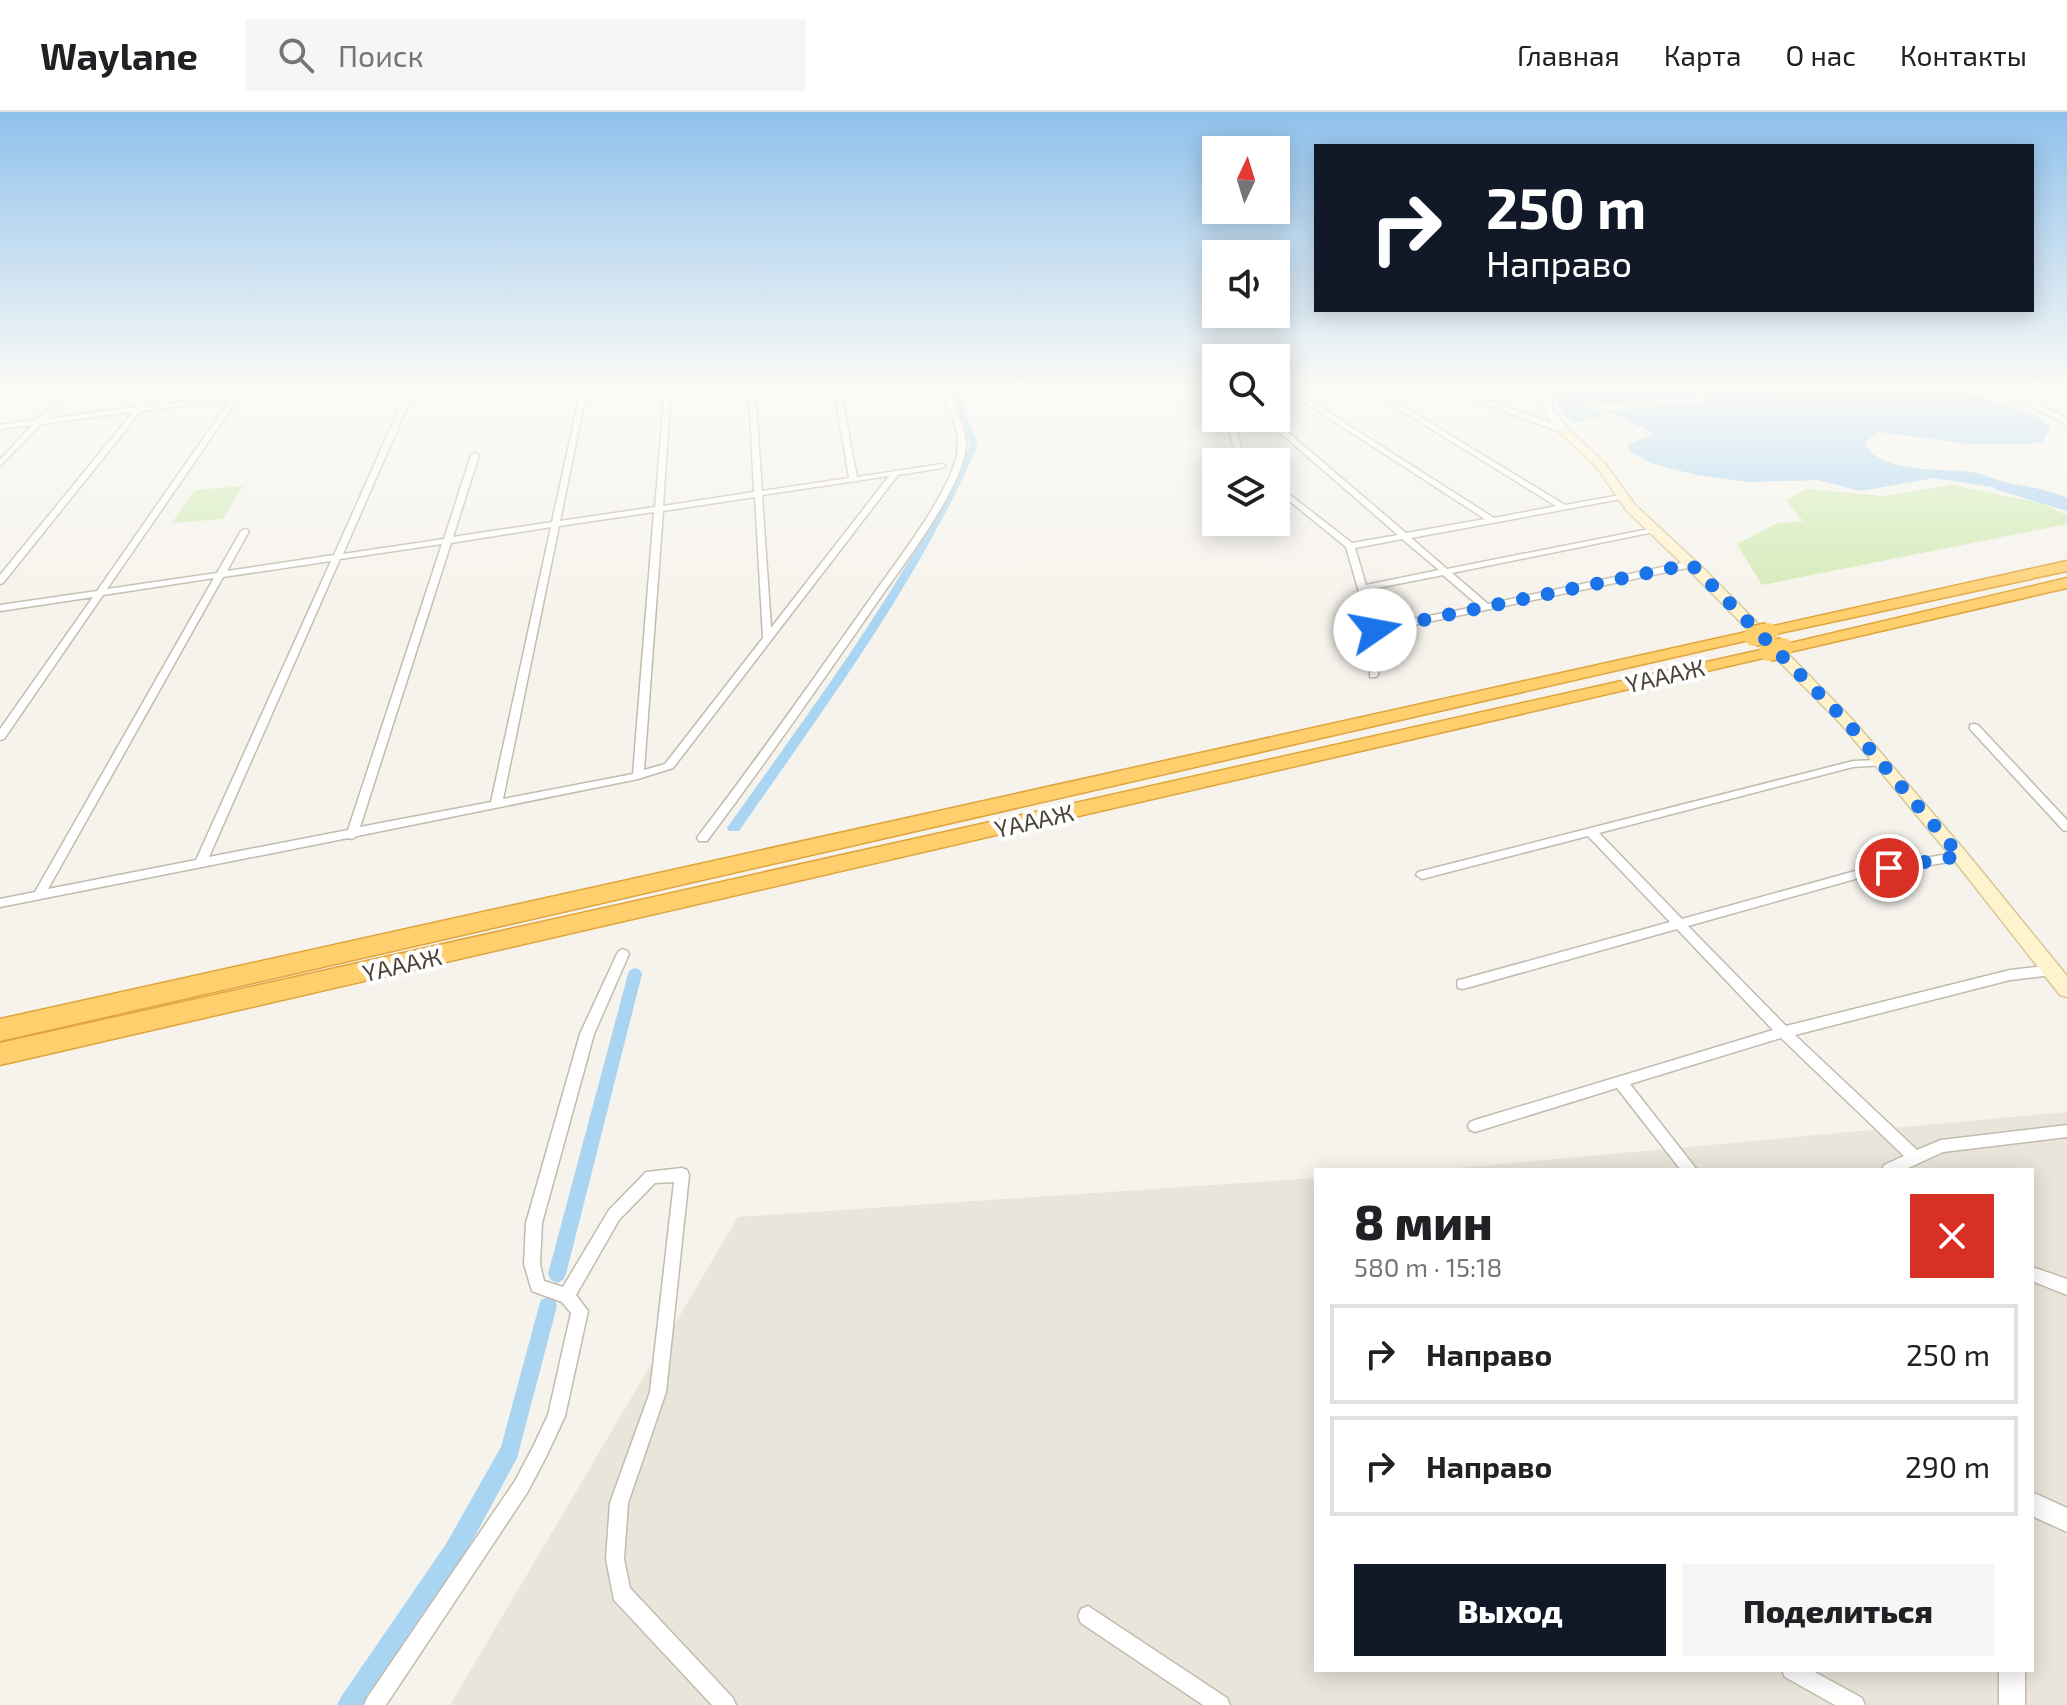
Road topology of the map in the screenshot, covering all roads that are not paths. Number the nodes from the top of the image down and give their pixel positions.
1 (94, 463) edge
2 (191, 463) edge
3 (379, 463) edge
4 (472, 463) edge
5 (569, 463) edge
6 (662, 463) edge
7 (756, 463) edge
8 (850, 463) edge
9 (956, 463) edge
10 (1319, 463) edge
11 (1403, 463) edge
12 (1492, 463) edge
13 (1599, 463) edge
14 (942, 466) dead end
15 (896, 472) junction
16 (853, 478) junction
17 (758, 492) junction
18 (1290, 497) edge
19 (1621, 497) junction
20 (1563, 507) junction
21 (659, 508) junction
22 (1492, 520) junction
23 (557, 524) junction
24 (1654, 530) junction
25 (245, 531) dead end
26 (1402, 536) junction
27 (448, 540) junction
28 (1350, 546) junction
29 (338, 557) junction
30 (1691, 564) junction
31 (2067, 566) edge
32 (1445, 572) junction
33 (220, 574) junction
34 (0, 581) edge
35 (2067, 583) edge
36 (1364, 588) junction
37 (102, 592) junction
38 (1486, 607) junction
39 (0, 608) edge
40 (1375, 630) junction
41 (767, 637) junction
42 (1768, 642) junction
43 (1373, 675) dead end
44 (1974, 727) dead end
45 (0, 737) edge
46 (1880, 763) junction
47 (638, 776) junction
48 (496, 805) junction
49 (2067, 827) edge
50 (1590, 831) junction
51 (352, 835) junction
52 (703, 838) dead end
53 (1960, 856) junction
54 (200, 864) junction
55 (1422, 875) dead end
56 (39, 895) junction
57 (0, 903) edge
58 (1680, 923) junction
59 (623, 954) dead end
60 (2052, 970) junction
61 (1463, 984) dead end
62 (2067, 990) edge
63 (0, 1030) edge
64 (1783, 1032) junction
65 (0, 1054) edge
66 (1620, 1081) junction
67 (1475, 1126) dead end
68 (2067, 1131) edge
69 (1916, 1158) junction
70 (1688, 1168) edge
71 (1894, 1168) edge
72 (2034, 1275) edge
73 (2067, 1287) edge
74 (567, 1296) junction
75 (2034, 1505) edge
76 (2067, 1520) edge
77 (1088, 1616) dead end
78 (1796, 1672) edge
79 (2012, 1672) edge
80 (721, 1703) edge
81 (374, 1705) edge
82 (1220, 1705) edge
83 (1855, 1705) edge
84 (2012, 1705) edge

1 - 34 street
2 - 37 street
3 - 29 street
4 - 27 street
5 - 23 street
6 - 21 street
7 - 17 street
8 - 16 street
9 - 52 street
10 - 26 street
11 - 22 street
12 - 20 street
13 - 19 main road
14 - 15 street
15 - 16 street
15 - 41 street
16 - 17 street
17 - 21 street
17 - 41 street
18 - 28 street
19 - 20 street
19 - 24 main road
20 - 22 street
21 - 23 street
21 - 47 street
22 - 26 street
23 - 27 street
23 - 48 street
24 - 30 main road
24 - 32 street
25 - 33 street
26 - 28 street
26 - 32 street
27 - 29 street
27 - 51 street
28 - 36 street
29 - 33 street
29 - 54 street
30 - 38 street
30 - 46 main road
31 - 42 highway, ҮАААЖ
32 - 36 street
32 - 38 street
33 - 37 street
33 - 56 street
35 - 42 highway, ҮАААЖ
36 - 40 street
37 - 39 street
37 - 45 street
38 - 40 street
40 - 43 street
41 - 47 street
42 - 63 highway, ҮАААЖ
42 - 65 highway, ҮАААЖ
44 - 49 street
46 - 50 street
46 - 53 main road
47 - 48 street
48 - 51 street
50 - 55 street
50 - 58 street
51 - 54 street
53 - 58 street
53 - 60 main road
54 - 56 street
56 - 57 street
58 - 61 street
58 - 64 street
59 - 74 street
60 - 62 main road
60 - 64 street
64 - 66 street
64 - 69 street
66 - 67 street
66 - 70 street
68 - 69 street
69 - 71 street
72 - 73 street
74 - 80 street
74 - 81 street
75 - 76 street
77 - 82 street
78 - 83 street
79 - 84 street

